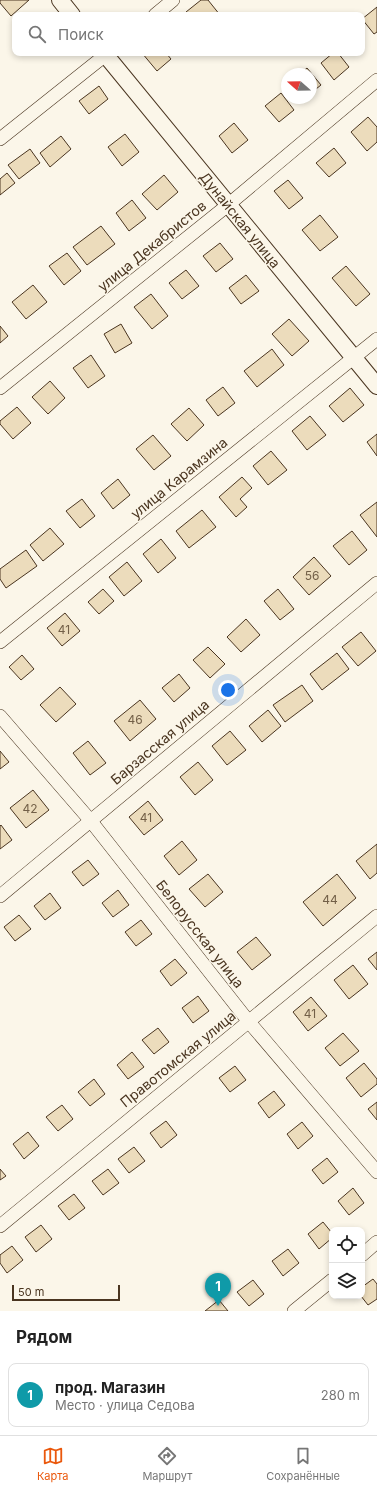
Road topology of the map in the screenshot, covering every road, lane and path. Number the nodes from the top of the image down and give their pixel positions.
1 (60, 0) edge
2 (173, 0) edge
3 (70, 12) edge
4 (158, 12) edge
5 (104, 56) edge
6 (108, 56) edge
7 (377, 80) edge
8 (0, 139) edge
9 (228, 205) junction
10 (377, 339) edge
11 (354, 358) junction
12 (377, 386) edge
13 (0, 388) edge
14 (377, 583) edge
15 (0, 642) edge
16 (0, 716) edge
17 (90, 820) junction
18 (0, 896) edge
19 (377, 916) edge
20 (249, 1022) junction
21 (377, 1172) edge
22 (0, 1226) edge
23 (377, 1242) edge
24 (365, 1252) edge
25 (329, 1282) edge
26 (294, 1311) edge

1 - 3 street
2 - 4 street
5 - 8 street
6 - 9 street, Дунайская улица
7 - 9 street, улица Декабристов
9 - 11 street, Дунайская улица
9 - 13 street, улица Декабристов
10 - 11 street, улица Карамзина
11 - 12 street, Дунайская улица
11 - 15 street, улица Карамзина
14 - 17 street, Барзасская улица
16 - 17 street, Белорусская улица
17 - 18 street, Барзасская улица
17 - 20 street, Белорусская улица
19 - 20 street, Правотомская улица
20 - 21 street, Белорусская улица
20 - 22 street, Правотомская улица
23 - 24 street
25 - 26 street

